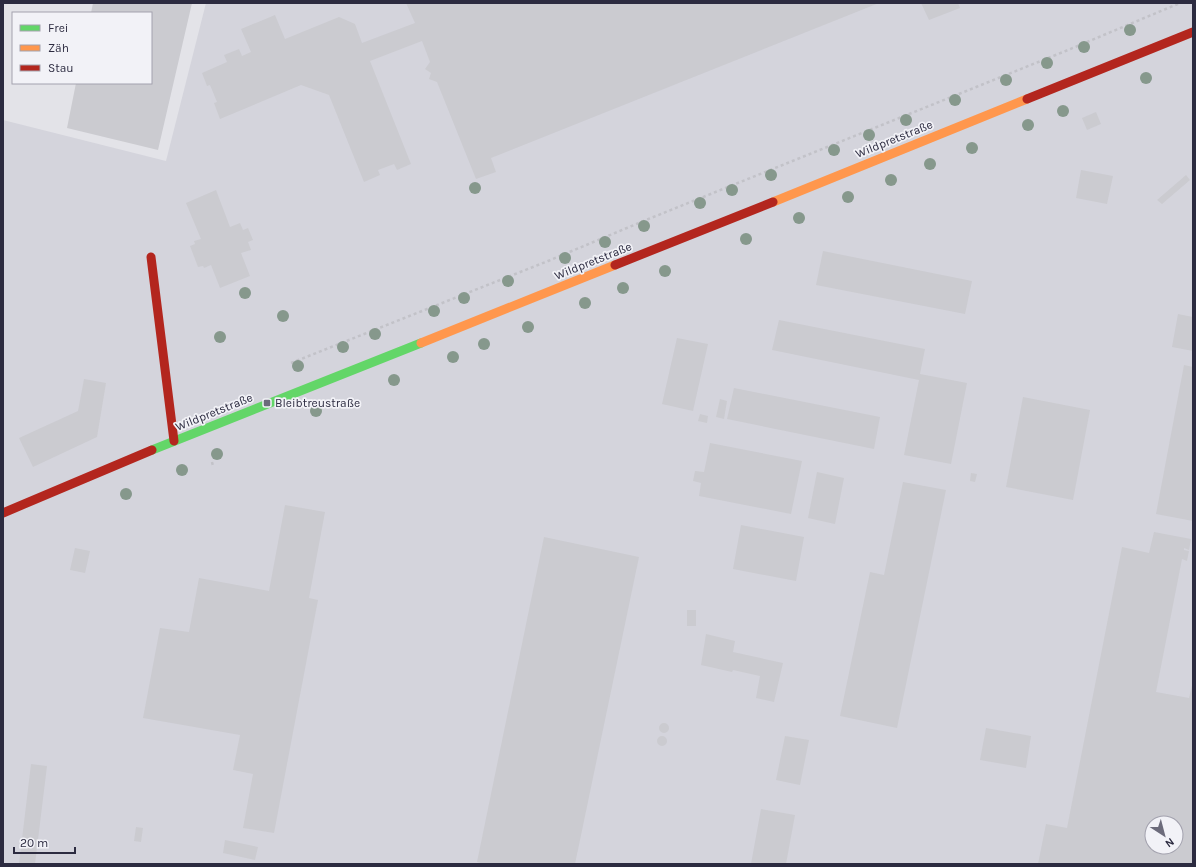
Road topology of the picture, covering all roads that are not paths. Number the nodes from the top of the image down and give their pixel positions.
1 (1193, 32) edge
2 (151, 257) dead end
3 (174, 441) junction
4 (3, 513) edge

1 - 3 main road, Wildpretstraße
2 - 3 main road
3 - 4 main road, Wildpretstraße

